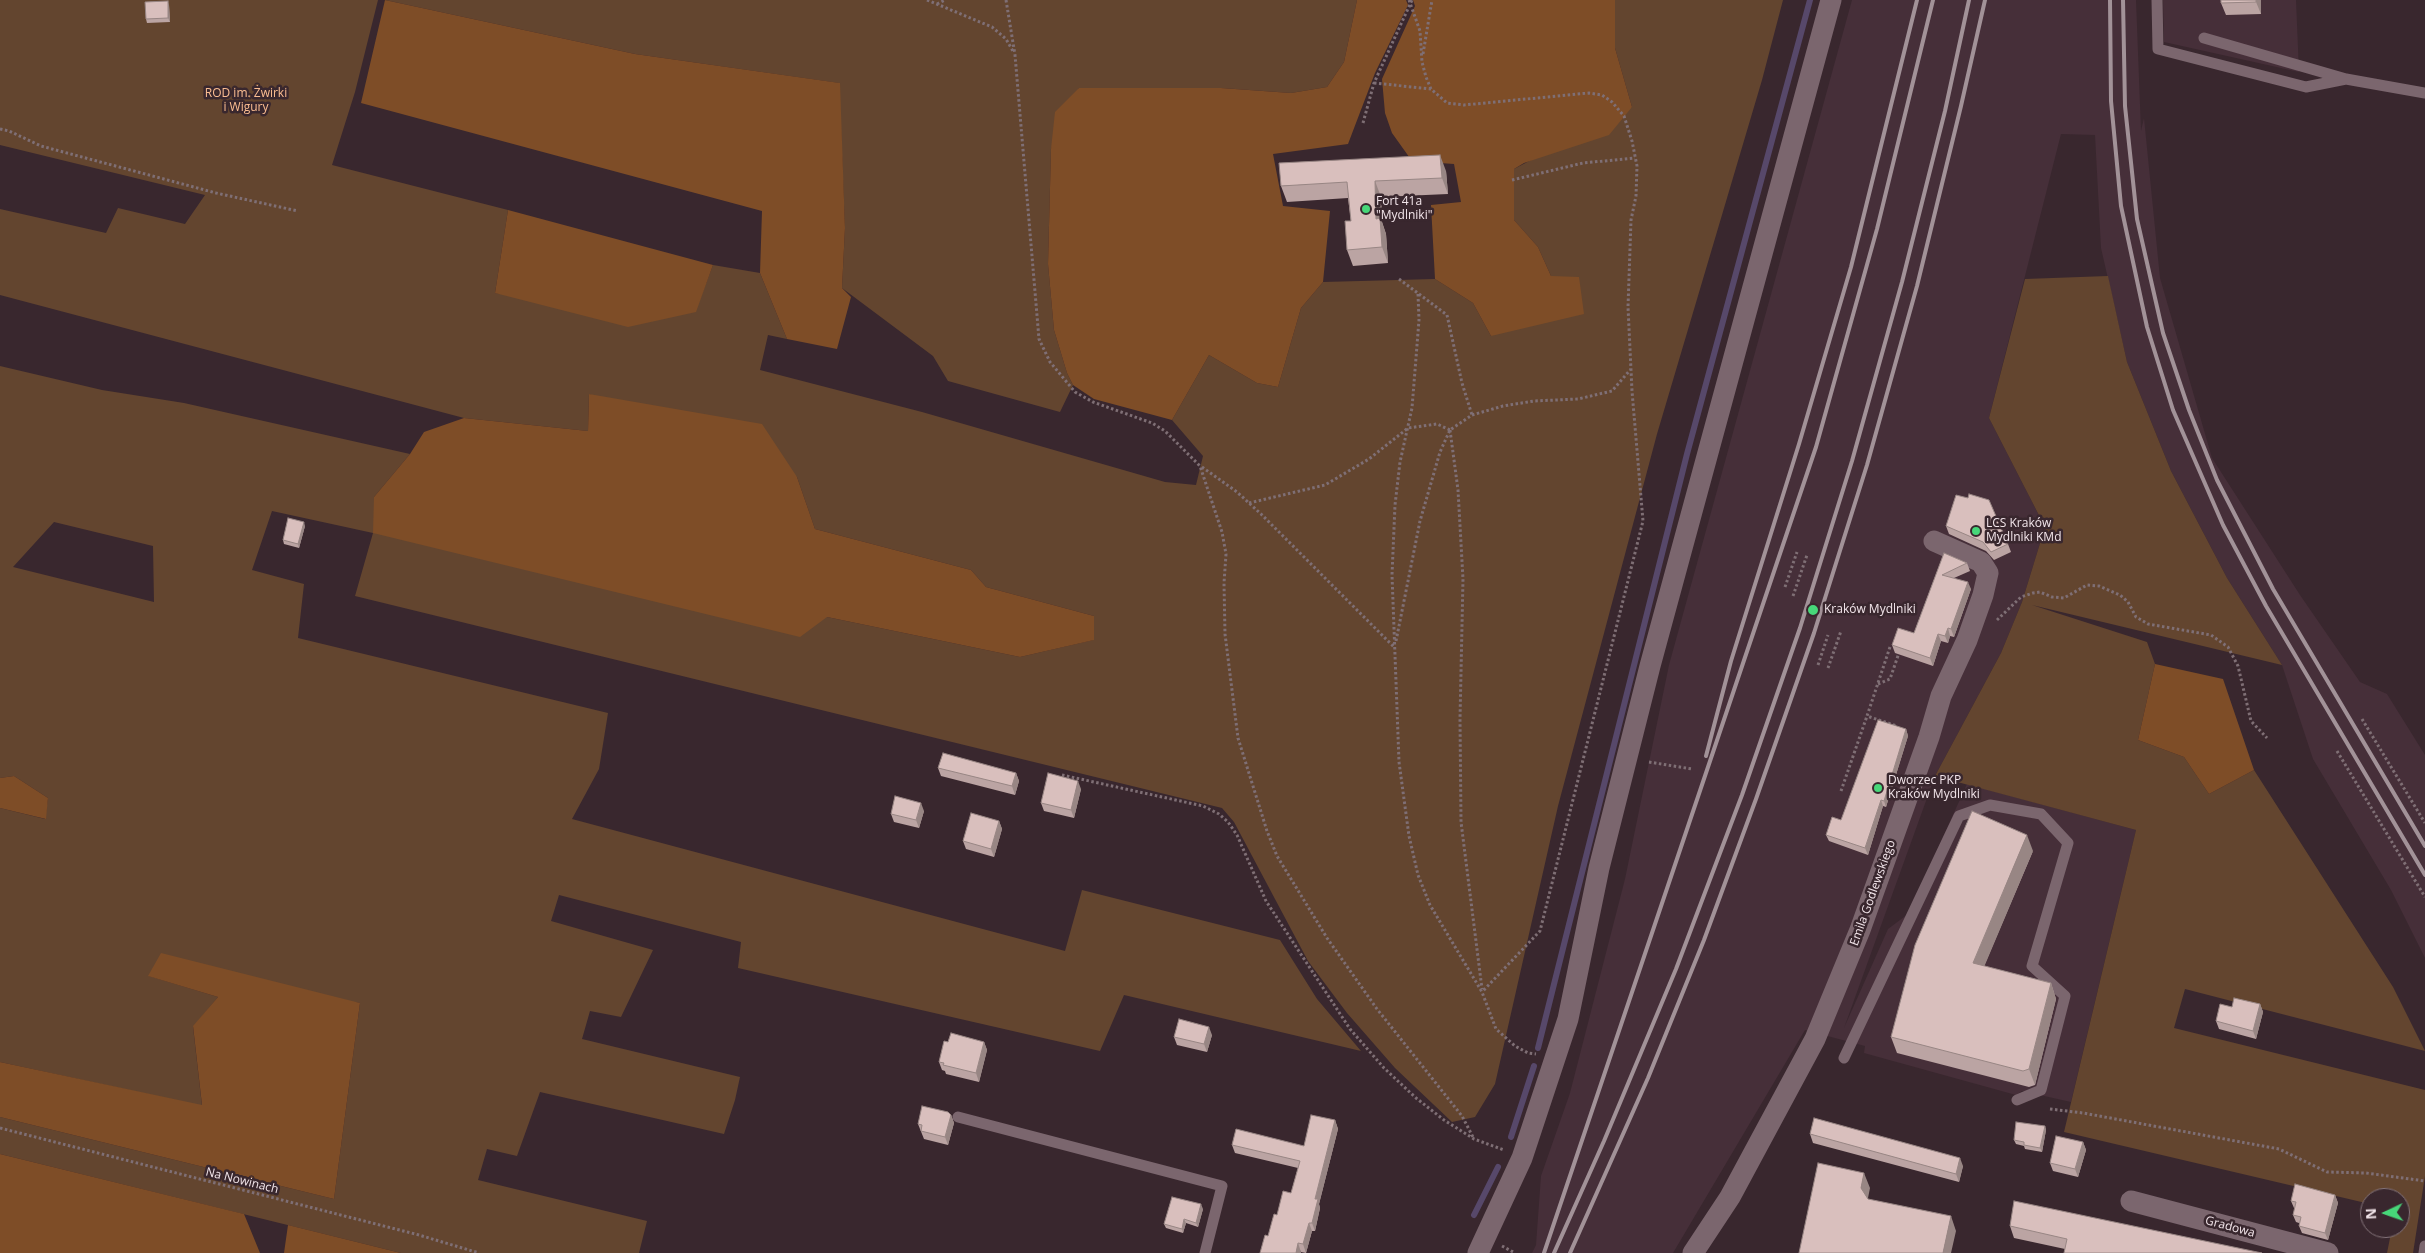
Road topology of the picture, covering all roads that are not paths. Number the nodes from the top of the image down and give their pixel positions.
1 (1831, 0) edge
2 (2157, 0) edge
3 (2204, 38) dead end
4 (2346, 78) junction
5 (2425, 93) edge
6 (1934, 541) dead end
7 (1844, 1058) dead end
8 (1801, 1092) dead end
9 (2017, 1100) dead end
10 (1780, 1105) junction
11 (958, 1117) dead end
12 (2131, 1201) dead end
13 (2425, 1246) edge
14 (1485, 1251) edge
15 (1205, 1253) edge
16 (1693, 1253) edge
17 (2328, 1253) edge
18 (2424, 1253) edge

1 - 14 street
2 - 4 lane
3 - 4 lane
4 - 5 lane
6 - 10 street, Emila Godlewskiego
7 - 9 lane
8 - 10 lane
10 - 16 street, Emila Godlewskiego
11 - 15 lane
12 - 17 street, Gradowa
13 - 18 lane

